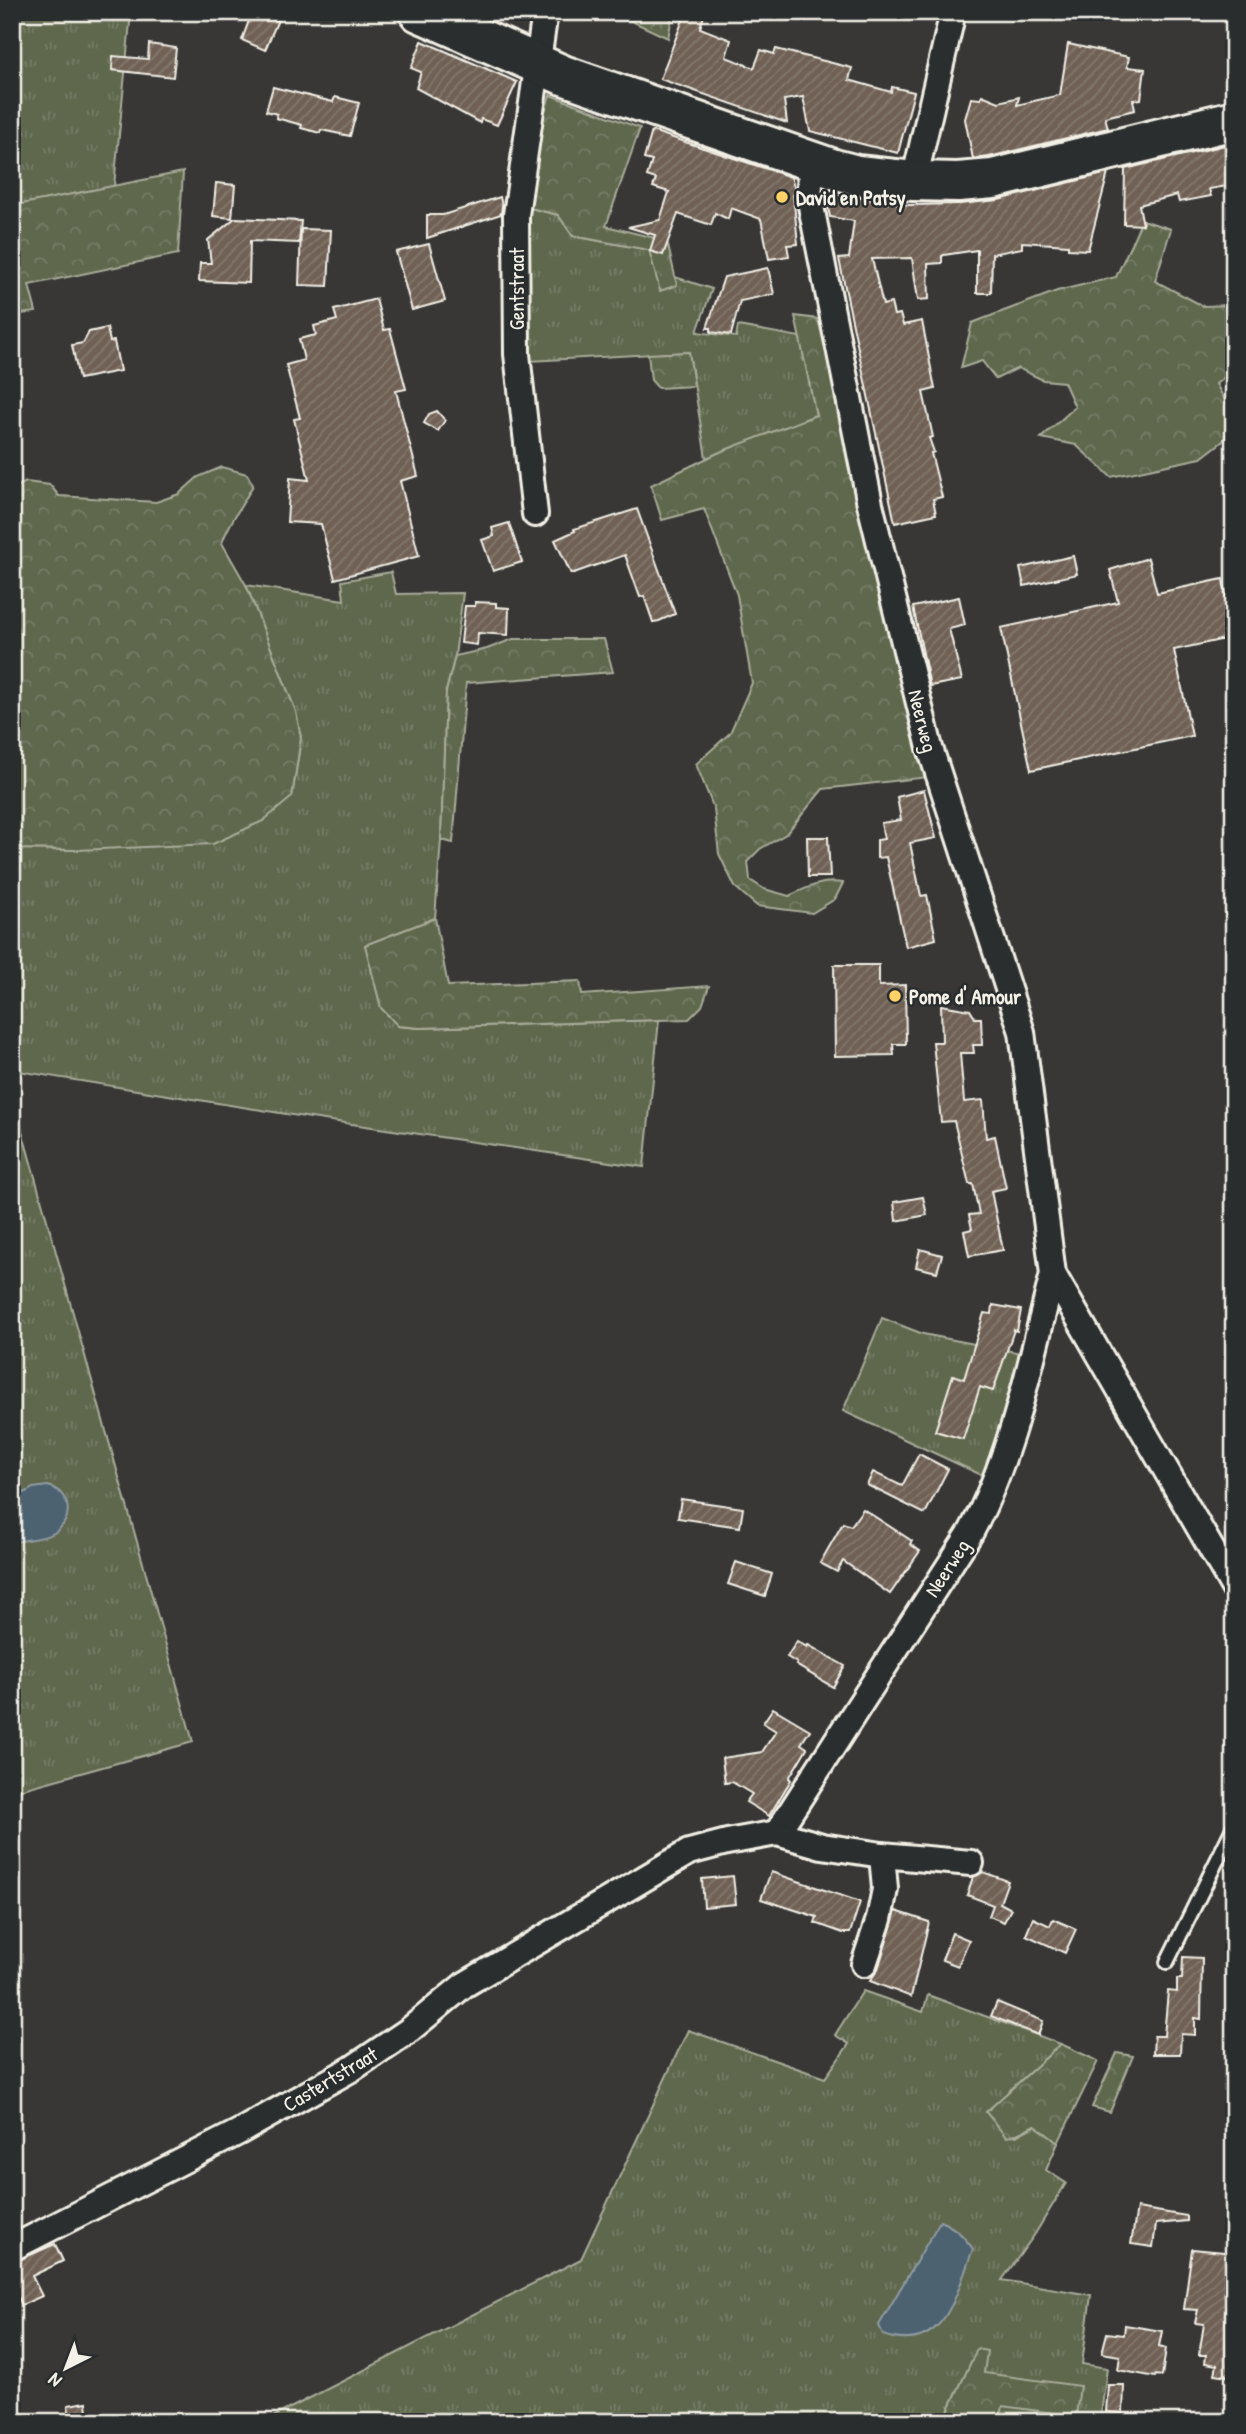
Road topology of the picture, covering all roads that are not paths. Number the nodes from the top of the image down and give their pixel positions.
1 (419, 12) edge
2 (544, 12) edge
3 (953, 12) edge
4 (537, 64) junction
5 (1234, 120) edge
6 (812, 163) junction
7 (914, 181) junction
8 (535, 514) dead end
9 (1053, 1274) junction
10 (1234, 1588) edge
11 (1234, 1826) edge
12 (777, 1833) junction
13 (882, 1855) junction
14 (971, 1863) dead end
15 (1167, 1962) dead end
16 (864, 1964) dead end
17 (12, 2248) edge

1 - 4 main road
2 - 4 street, Gentstraat
3 - 7 street
4 - 6 main road
4 - 8 street, Gentstraat
5 - 7 main road
6 - 7 main road
6 - 9 street, Neerweg
9 - 10 street, Neerweg
9 - 12 street, Neerweg
11 - 15 lane
12 - 13 street
12 - 17 street, Castertstraat
13 - 14 street
13 - 16 street

